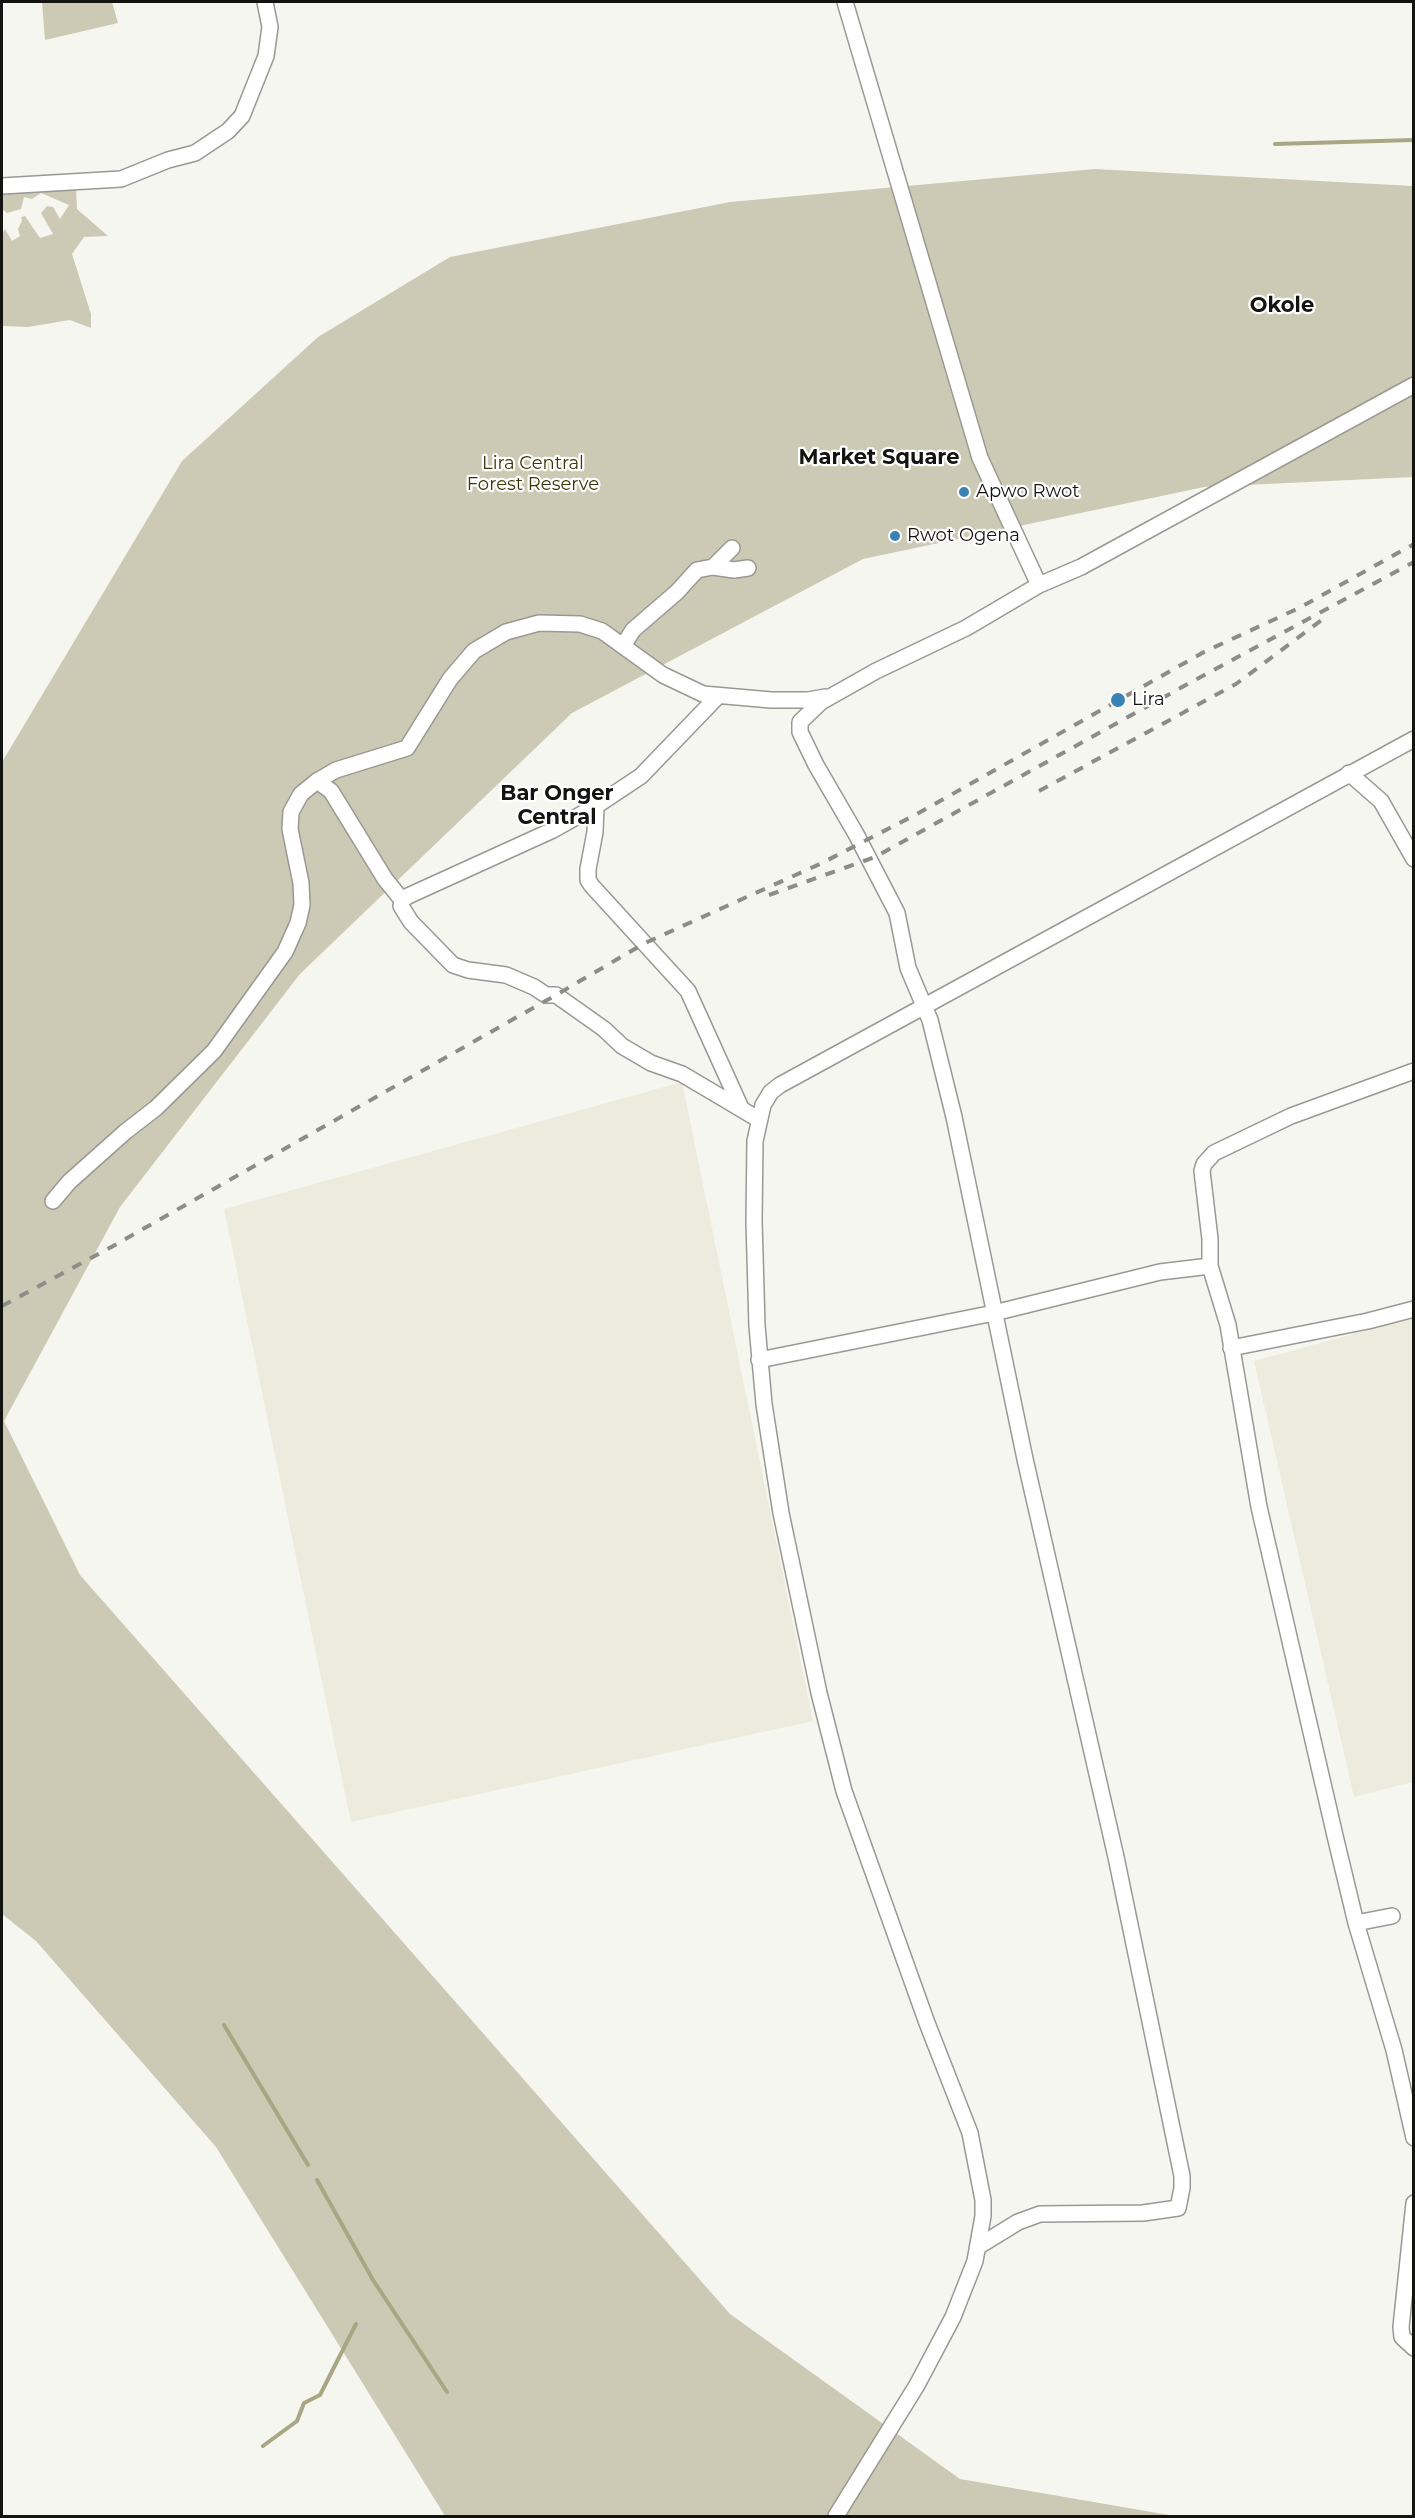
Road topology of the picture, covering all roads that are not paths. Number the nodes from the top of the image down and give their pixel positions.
1 (265, 2) edge
2 (845, 2) edge
3 (2, 186) edge
4 (1413, 385) edge
5 (732, 548) dead end
6 (713, 567) junction
7 (748, 568) dead end
8 (1039, 585) junction
9 (624, 645) junction
10 (834, 695) junction
11 (718, 696) junction
12 (1413, 740) edge
13 (336, 770) junction
14 (1349, 773) junction
15 (317, 781) junction
16 (331, 791) junction
17 (596, 806) junction
18 (1413, 860) edge
19 (402, 900) junction
20 (924, 1006) junction
21 (1413, 1071) edge
22 (741, 1107) junction
23 (758, 1119) junction
24 (53, 1201) dead end
25 (1210, 1266) junction
26 (1413, 1309) edge
27 (994, 1313) junction
28 (1231, 1348) junction
29 (759, 1360) junction
30 (1392, 1916) dead end
31 (1356, 1923) junction
32 (1413, 2138) edge
33 (1413, 2203) edge
34 (979, 2246) junction
35 (1413, 2348) edge
36 (836, 2517) edge

1 - 3 street
2 - 8 street
4 - 8 street
5 - 6 street
6 - 7 street
6 - 9 street
8 - 10 street
9 - 11 street
9 - 13 street
10 - 11 street
10 - 20 street
11 - 17 street
12 - 14 street
13 - 15 street
13 - 16 street
14 - 18 street
14 - 20 street
15 - 16 street
15 - 24 street
16 - 19 street
17 - 19 street
17 - 22 street
19 - 22 street
20 - 23 street
20 - 27 street
21 - 25 street
22 - 23 street
23 - 29 street
25 - 27 street
25 - 28 street
26 - 28 street
27 - 29 street
27 - 34 street
28 - 31 street
29 - 34 street
30 - 31 street
31 - 32 street
33 - 35 street
34 - 36 street

